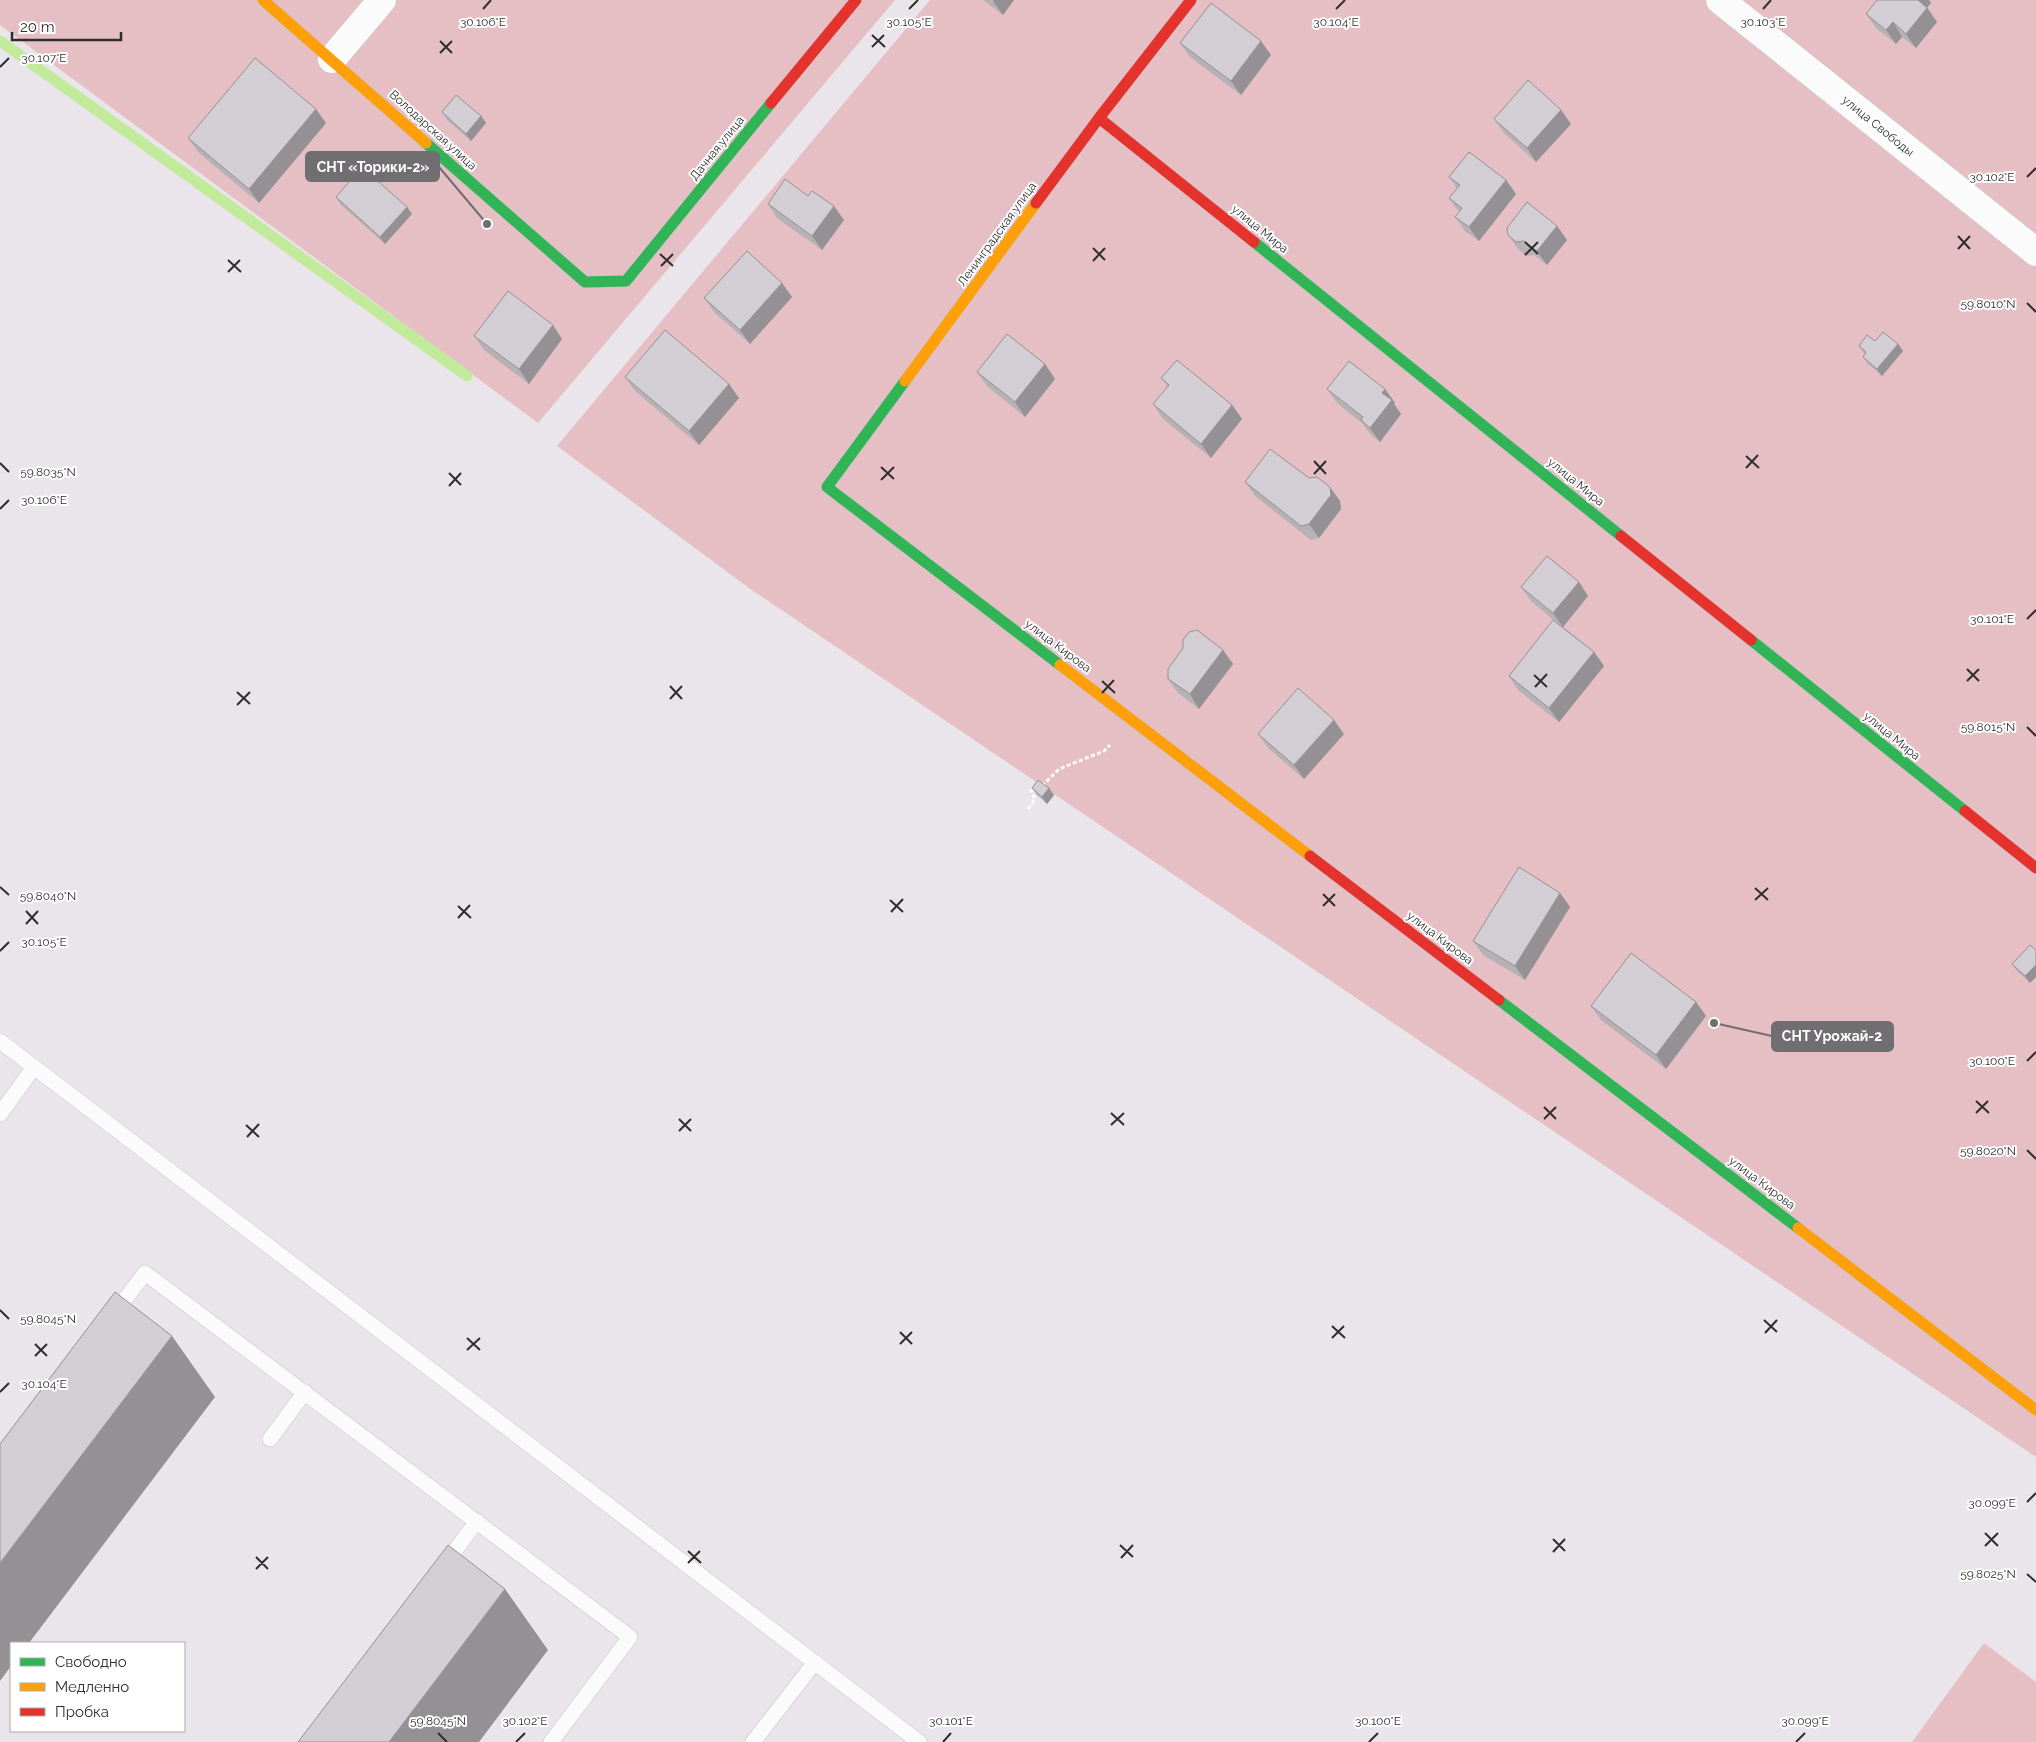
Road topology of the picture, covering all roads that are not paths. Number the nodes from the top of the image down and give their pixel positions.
1 (263, 0) edge
2 (382, 0) edge
3 (856, 0) edge
4 (1191, 0) edge
5 (1720, 0) edge
6 (332, 59) junction
7 (1099, 118) junction
8 (2036, 252) edge
9 (585, 282) joint
10 (827, 487) joint
11 (2036, 868) edge
12 (0, 1041) edge
13 (34, 1067) junction
14 (0, 1114) edge
15 (104, 1327) edge
16 (304, 1392) junction
17 (2036, 1410) edge
18 (270, 1439) dead end
19 (477, 1522) junction
20 (441, 1568) edge
21 (815, 1662) junction
22 (551, 1742) edge
23 (753, 1742) edge
24 (919, 1742) edge

1 - 6 street, Володарская улица
2 - 6 street
3 - 9 street, Дачная улица
4 - 7 street, Ленинградская улица
5 - 8 street, улица Свободы
6 - 9 street, Володарская улица
7 - 10 street, Ленинградская улица
7 - 11 street, улица Мира
10 - 17 street, улица Кирова
12 - 13 lane
13 - 14 lane
13 - 21 lane
15 - 16 lane
16 - 18 lane
16 - 19 lane
19 - 20 lane
19 - 22 lane
21 - 23 lane
21 - 24 lane

